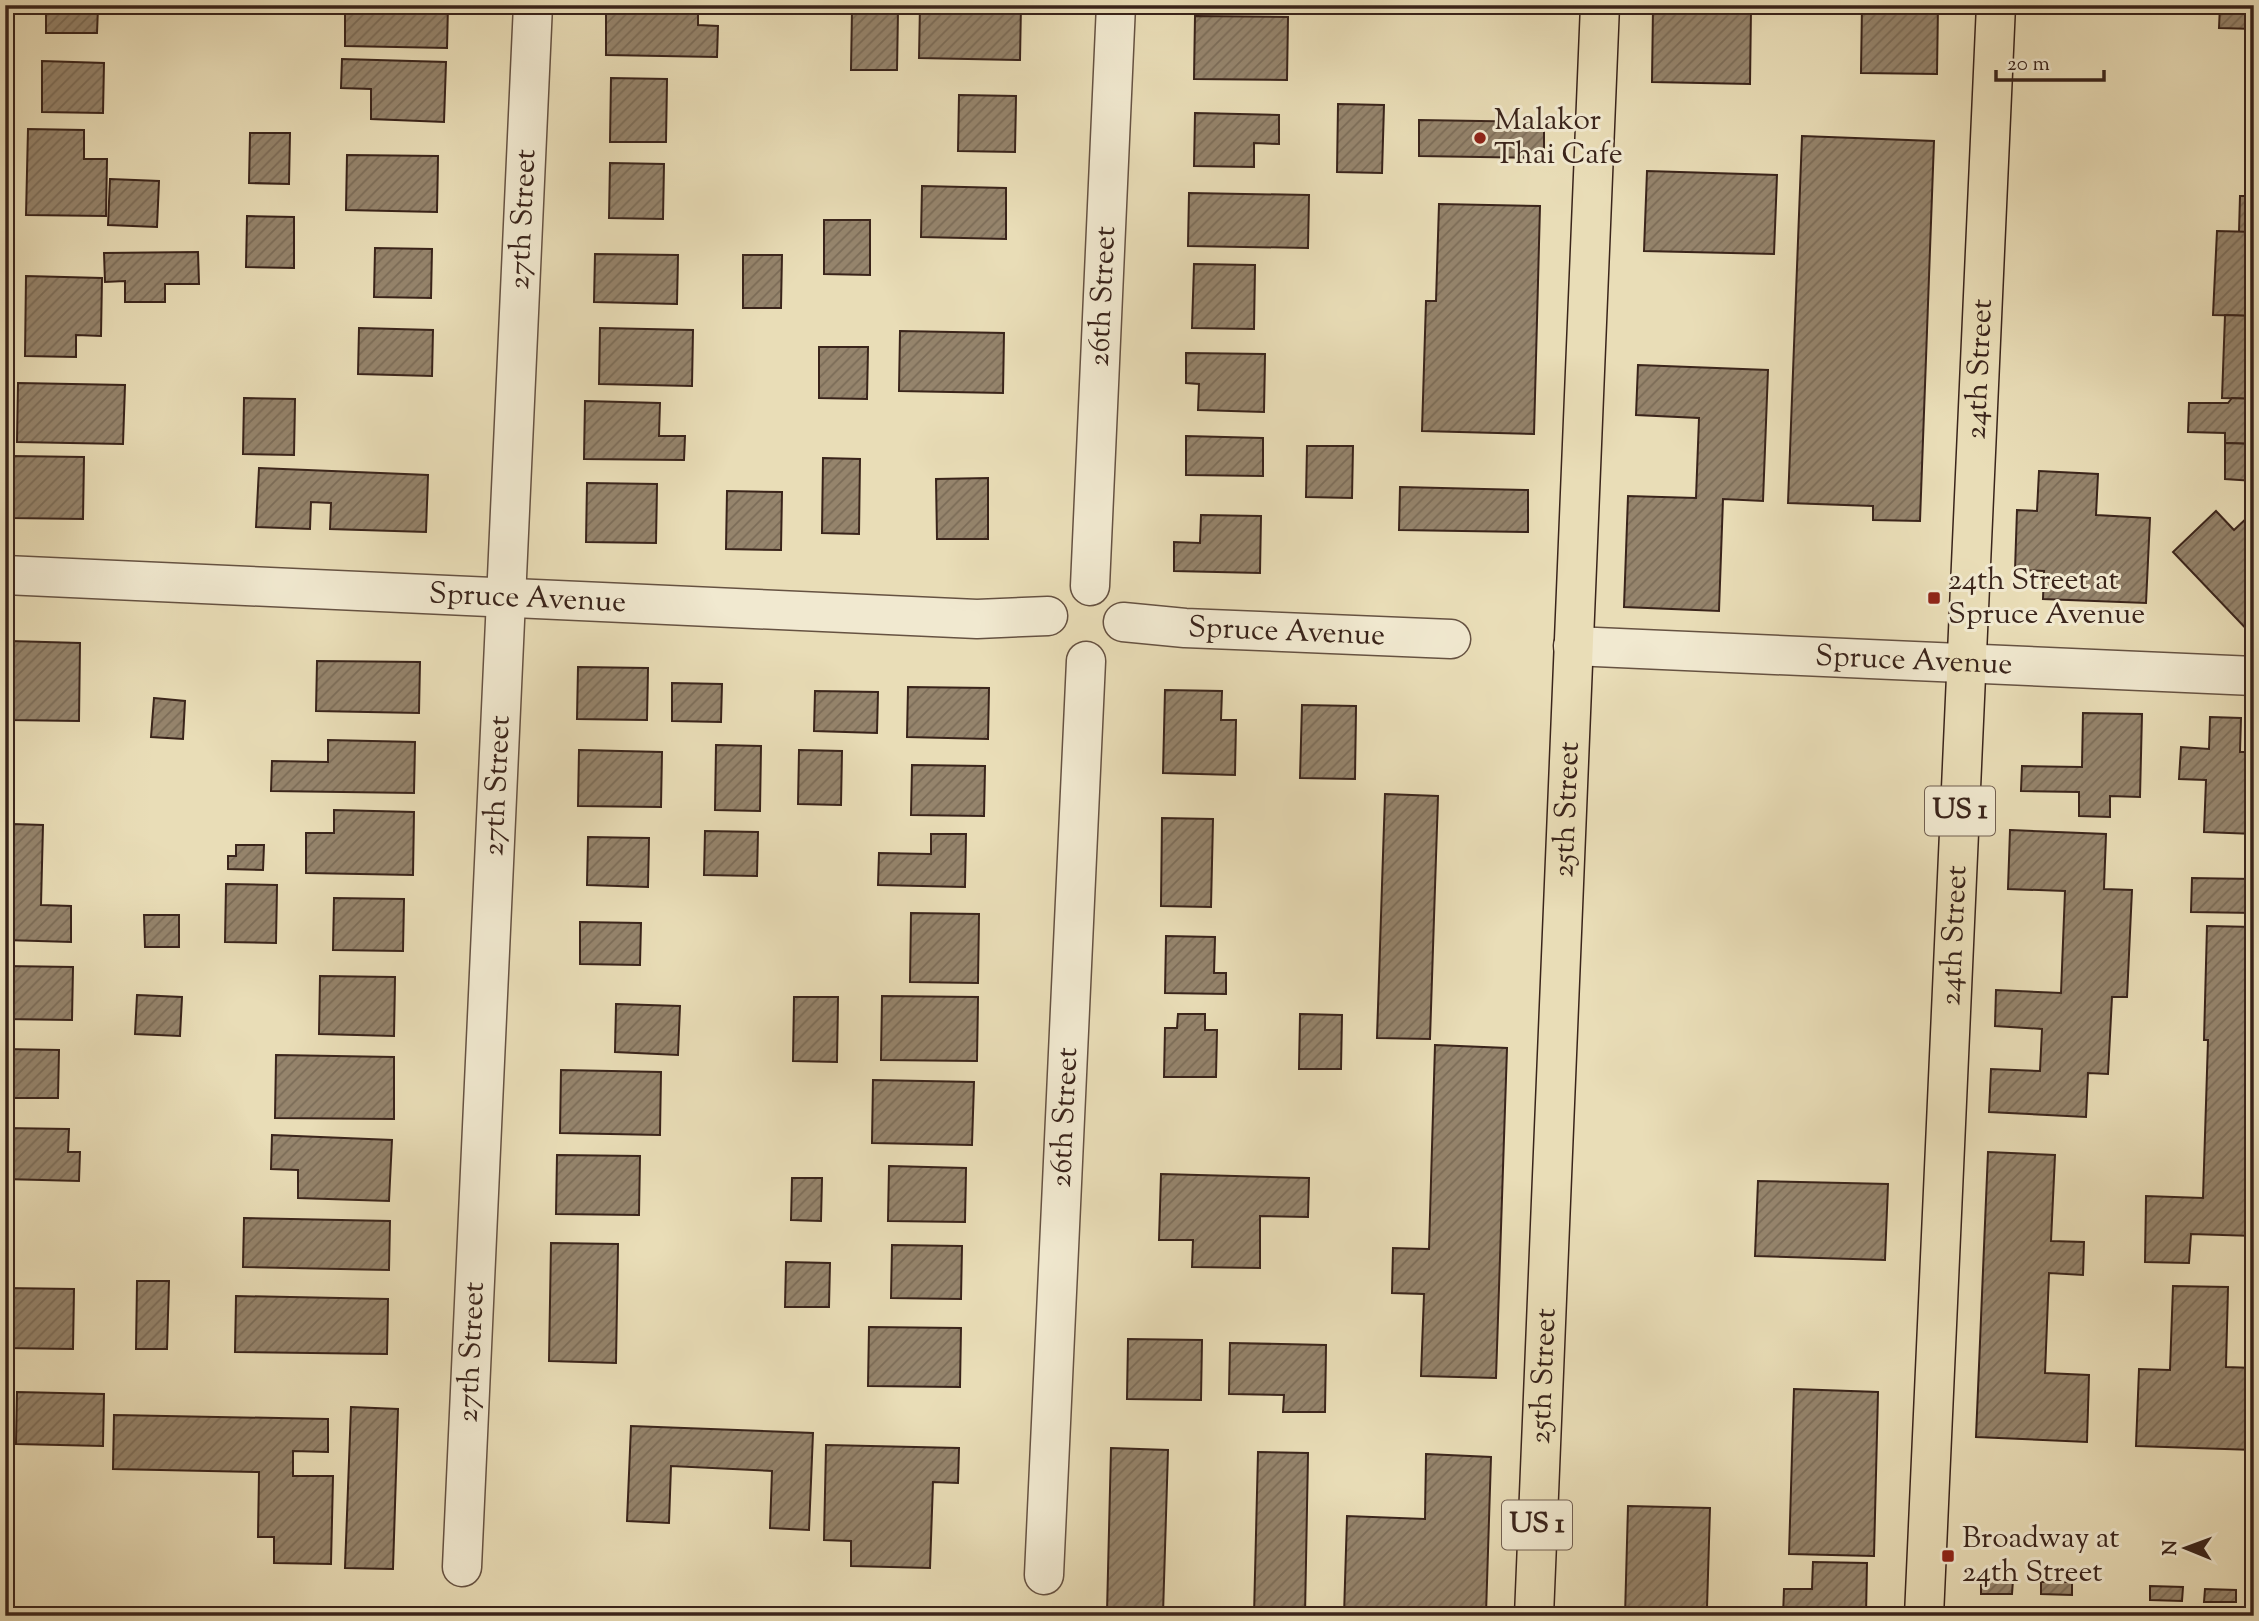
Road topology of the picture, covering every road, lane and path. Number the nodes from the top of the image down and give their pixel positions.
1 (533, 5) edge
2 (1116, 5) edge
3 (1600, 5) edge
4 (1996, 5) edge
5 (5, 575) edge
6 (1090, 586) junction
7 (505, 597) junction
8 (1048, 616) junction
9 (1123, 622) junction
10 (1451, 639) dead end
11 (1573, 646) junction
12 (1086, 661) junction
13 (1967, 664) junction
14 (2254, 676) edge
15 (462, 1567) dead end
16 (1044, 1575) dead end
17 (1534, 1616) edge
18 (1924, 1616) edge

1 - 7 street, 27th Street
2 - 6 street, 26th Street
3 - 11 main road, 25th Street / US 1
4 - 13 main road, 24th Street / US 1
5 - 7 street, Spruce Avenue
6 - 8 street
6 - 9 street
7 - 8 street, Spruce Avenue
7 - 15 street, 27th Street
8 - 12 street
9 - 10 street, Spruce Avenue
9 - 12 street
11 - 13 street, Spruce Avenue
11 - 17 main road, 25th Street / US 1
12 - 16 street, 26th Street
13 - 14 street, Spruce Avenue
13 - 18 main road, 24th Street / US 1

